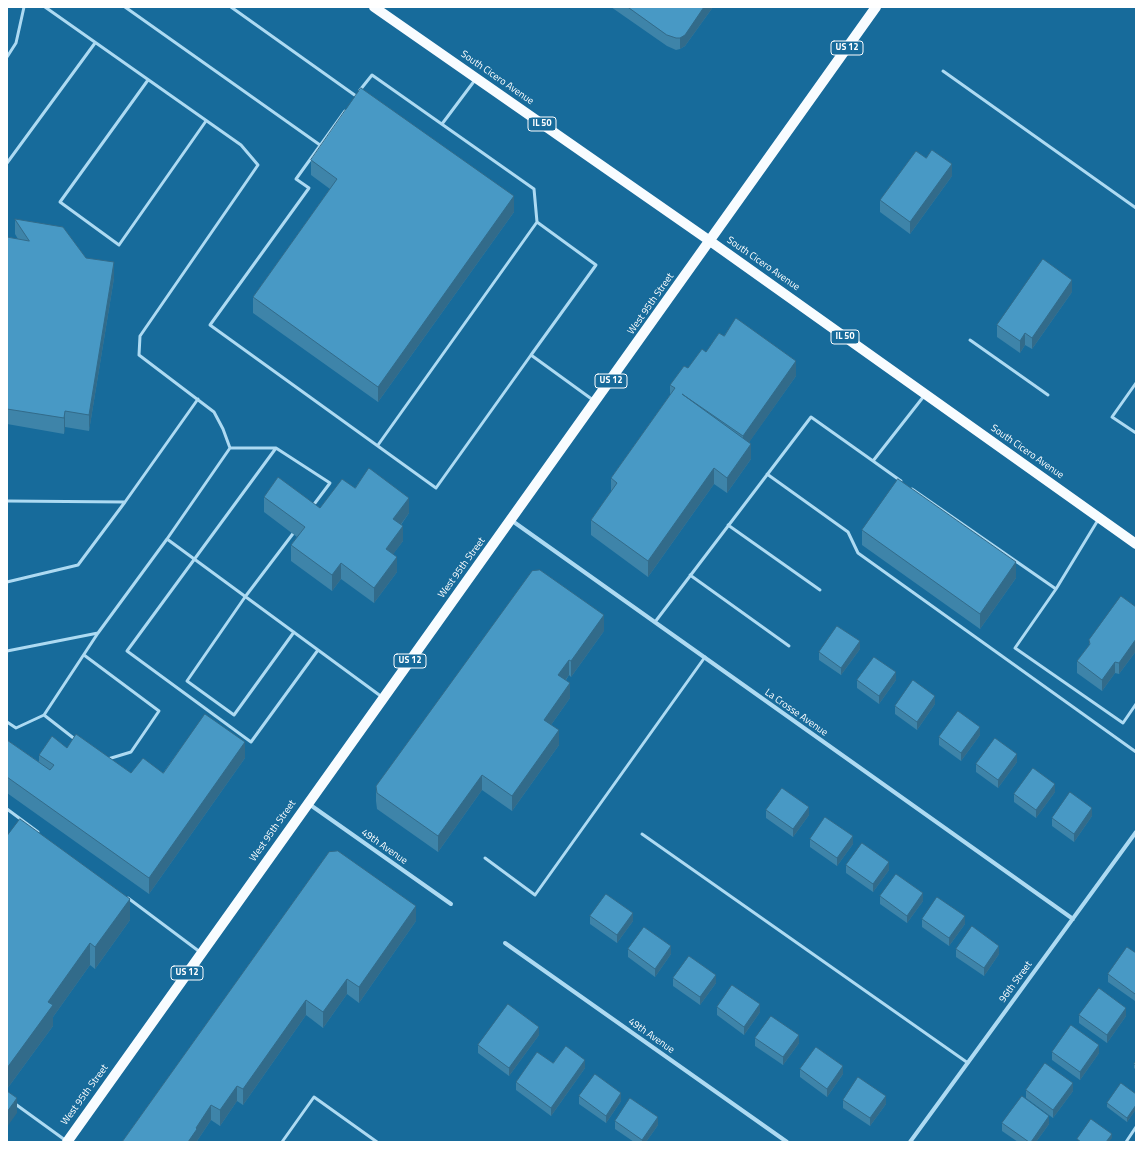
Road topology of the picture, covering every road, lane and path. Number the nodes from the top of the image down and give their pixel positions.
1 (24, 7) edge
2 (45, 7) edge
3 (53, 7) edge
4 (125, 7) edge
5 (231, 7) edge
6 (374, 7) edge
7 (876, 7) edge
8 (386, 10) edge
9 (50, 11) junction
10 (96, 43) junction
11 (7, 56) edge
12 (944, 71) dead end
13 (476, 78) junction
14 (148, 80) junction
15 (356, 96) junction
16 (352, 102) edge
17 (347, 108) edge
18 (206, 121) junction
19 (442, 124) junction
20 (320, 146) junction
21 (7, 163) edge
22 (1136, 208) edge
23 (537, 222) junction
24 (710, 241) junction
25 (970, 340) dead end
26 (531, 355) junction
27 (1136, 383) edge
28 (926, 394) junction
29 (1048, 395) dead end
30 (198, 399) junction
31 (596, 402) junction
32 (1136, 433) edge
33 (378, 445) junction
34 (230, 448) junction
35 (276, 448) junction
36 (873, 461) junction
37 (767, 474) junction
38 (7, 501) edge
39 (125, 502) junction
40 (312, 508) edge
41 (1099, 518) junction
42 (511, 520) junction
43 (728, 525) junction
44 (298, 527) edge
45 (167, 539) junction
46 (1136, 544) edge
47 (194, 559) junction
48 (690, 575) junction
49 (7, 582) edge
50 (1056, 589) junction
51 (820, 590) dead end
52 (245, 597) junction
53 (655, 622) junction
54 (294, 632) junction
55 (98, 633) junction
56 (789, 646) dead end
57 (318, 650) junction
58 (7, 651) edge
59 (84, 655) junction
60 (705, 657) junction
61 (383, 698) junction
62 (1136, 704) edge
63 (44, 714) junction
64 (7, 722) edge
65 (80, 742) edge
66 (1136, 752) edge
67 (104, 761) edge
68 (308, 803) junction
69 (7, 809) edge
70 (38, 832) edge
71 (1136, 832) edge
72 (642, 834) dead end
73 (485, 858) dead end
74 (127, 897) edge
75 (451, 904) dead end
76 (1073, 919) junction
77 (506, 943) dead end
78 (202, 953) junction
79 (968, 1063) junction
80 (7, 1098) edge
81 (1136, 1128) edge
82 (67, 1142) edge
83 (282, 1142) edge
84 (377, 1142) edge
85 (787, 1142) edge
86 (910, 1142) edge
87 (1126, 1142) edge

1 - 11 lane
2 - 9 lane
3 - 9 lane
4 - 20 lane
5 - 15 lane
6 - 8 main road, South Cicero Avenue / IL 50
7 - 24 main road, West 95th Street / US 12
8 - 13 main road, South Cicero Avenue / IL 50
9 - 10 lane
10 - 14 lane
10 - 21 lane
12 - 22 lane
13 - 19 lane
13 - 24 main road, South Cicero Avenue / IL 50
14 - 18 lane
14 - 18 lane
15 - 16 lane
15 - 19 lane
17 - 20 lane
18 - 30 lane
19 - 23 lane
20 - 33 lane
23 - 26 lane
23 - 33 lane
24 - 28 main road, South Cicero Avenue / IL 50
24 - 31 main road, West 95th Street / US 12
25 - 29 lane
26 - 31 lane
26 - 33 lane
27 - 32 lane
28 - 36 lane
28 - 41 main road, South Cicero Avenue / IL 50
30 - 34 lane
30 - 39 lane
31 - 42 main road, West 95th Street / US 12
34 - 35 lane
34 - 45 lane
35 - 40 lane
35 - 47 lane
36 - 37 lane
36 - 50 lane
37 - 43 lane
37 - 66 lane
38 - 39 lane
39 - 49 lane
41 - 46 main road, South Cicero Avenue / IL 50
41 - 50 lane
42 - 53 street, La Crosse Avenue
42 - 61 main road, West 95th Street / US 12
43 - 48 lane
43 - 51 lane
44 - 52 lane
45 - 47 lane
45 - 55 lane
47 - 52 lane
47 - 57 lane
48 - 53 lane
48 - 56 lane
50 - 62 lane
52 - 54 lane
52 - 54 lane
53 - 60 street, La Crosse Avenue
54 - 57 lane
55 - 58 lane
55 - 59 lane
57 - 61 lane
59 - 63 lane
59 - 67 lane
60 - 73 lane
60 - 76 street, La Crosse Avenue
61 - 68 main road, West 95th Street / US 12
63 - 64 lane
63 - 65 lane
68 - 75 street, 49th Avenue
68 - 78 main road, West 95th Street / US 12
69 - 70 lane
71 - 76 street, 96th Street
72 - 79 lane
74 - 78 lane
76 - 79 street, 96th Street
77 - 85 street, 49th Avenue
78 - 82 main road, West 95th Street / US 12
79 - 86 street, 96th Street
80 - 82 lane
81 - 87 lane
83 - 84 lane

